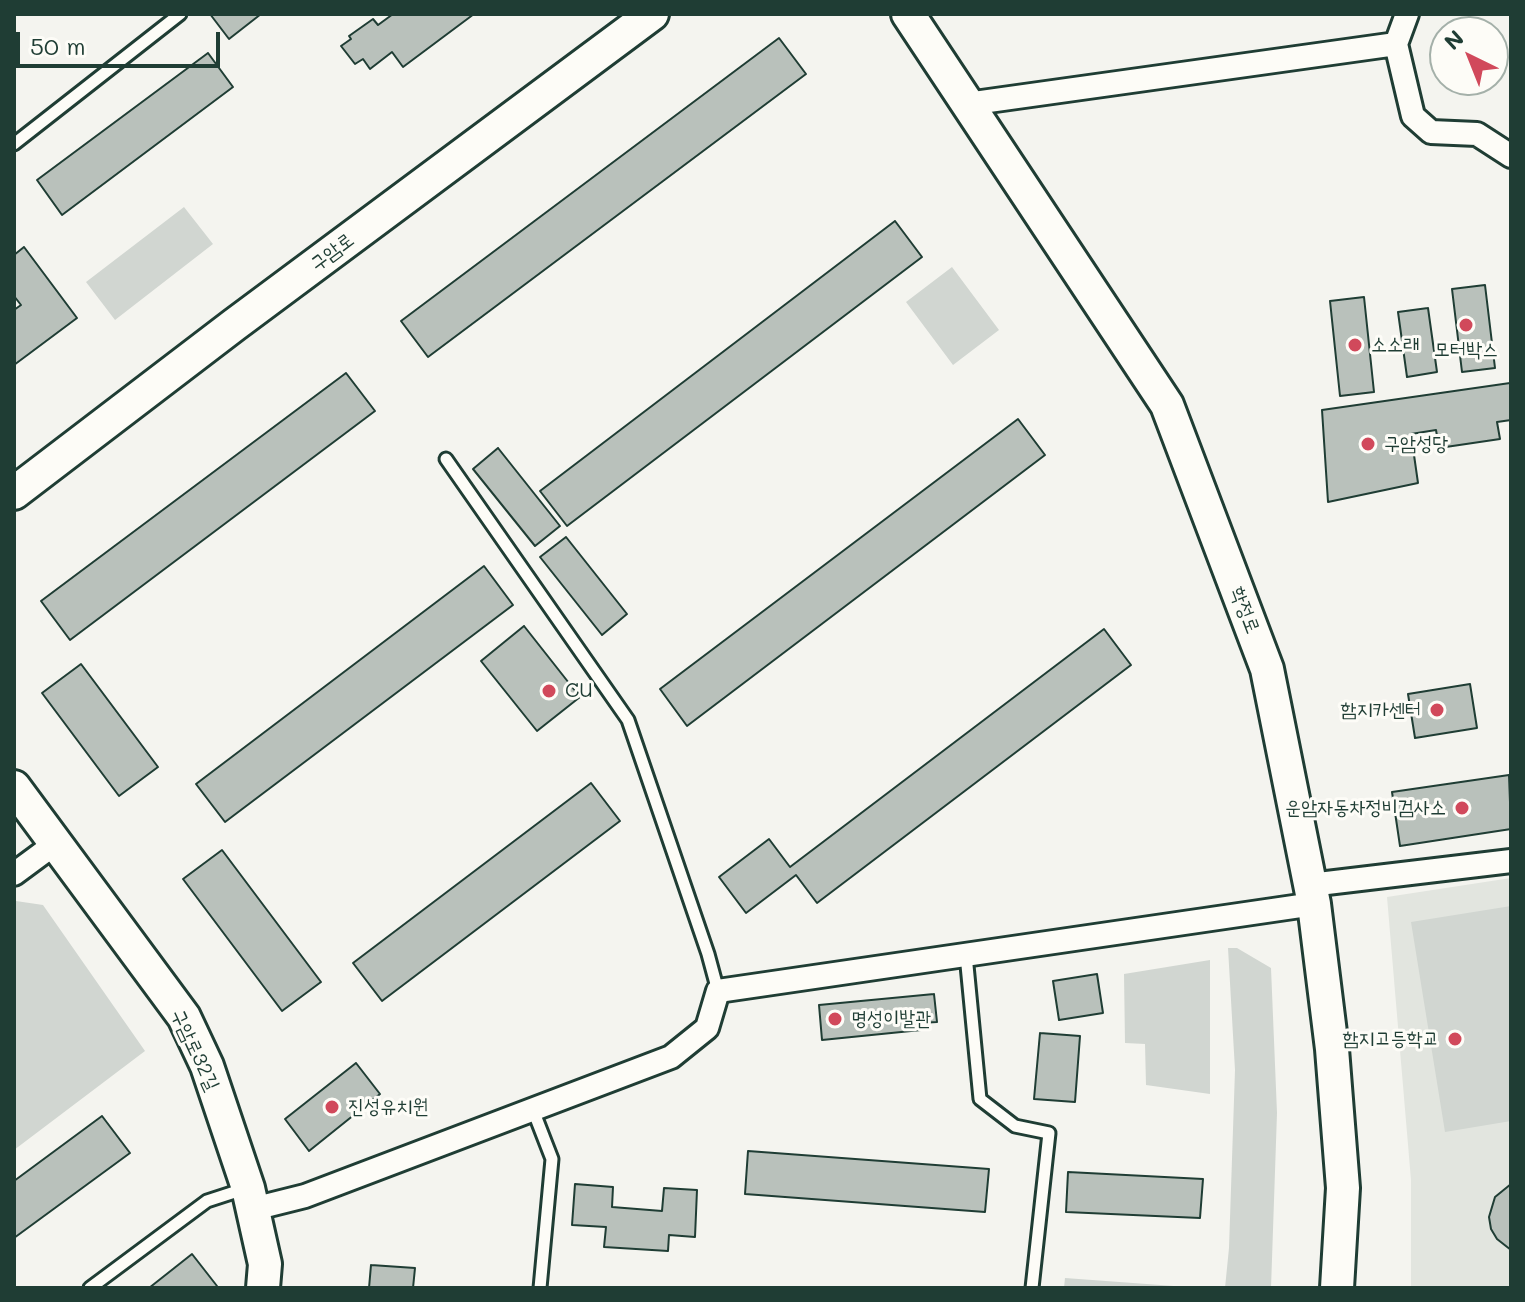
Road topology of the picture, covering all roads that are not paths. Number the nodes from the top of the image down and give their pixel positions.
1 (180, 14) edge
2 (652, 14) edge
3 (908, 14) edge
4 (1407, 14) edge
5 (1396, 44) junction
6 (967, 104) junction
7 (14, 144) edge
8 (1511, 156) edge
9 (446, 459) dead end
10 (14, 493) edge
11 (14, 787) edge
12 (56, 843) junction
13 (1511, 861) edge
14 (14, 874) edge
15 (1312, 894) junction
16 (966, 955) junction
17 (718, 991) junction
18 (533, 1110) junction
19 (250, 1199) junction
20 (90, 1288) edge
21 (263, 1288) edge
22 (540, 1288) edge
23 (1032, 1288) edge
24 (1337, 1288) edge

1 - 7 lane
2 - 10 main road, 구암로
3 - 6 main road, 학정로
4 - 5 street
5 - 6 street
5 - 8 street
6 - 15 main road, 학정로
9 - 17 lane
11 - 12 main road, 구암로32길
12 - 14 street
12 - 19 main road, 구암로32길
13 - 15 street
15 - 16 street
15 - 24 main road, 학정로
16 - 17 street
16 - 23 lane
17 - 18 street
18 - 19 street
18 - 22 lane
19 - 20 lane
19 - 21 main road, 구암로32길

